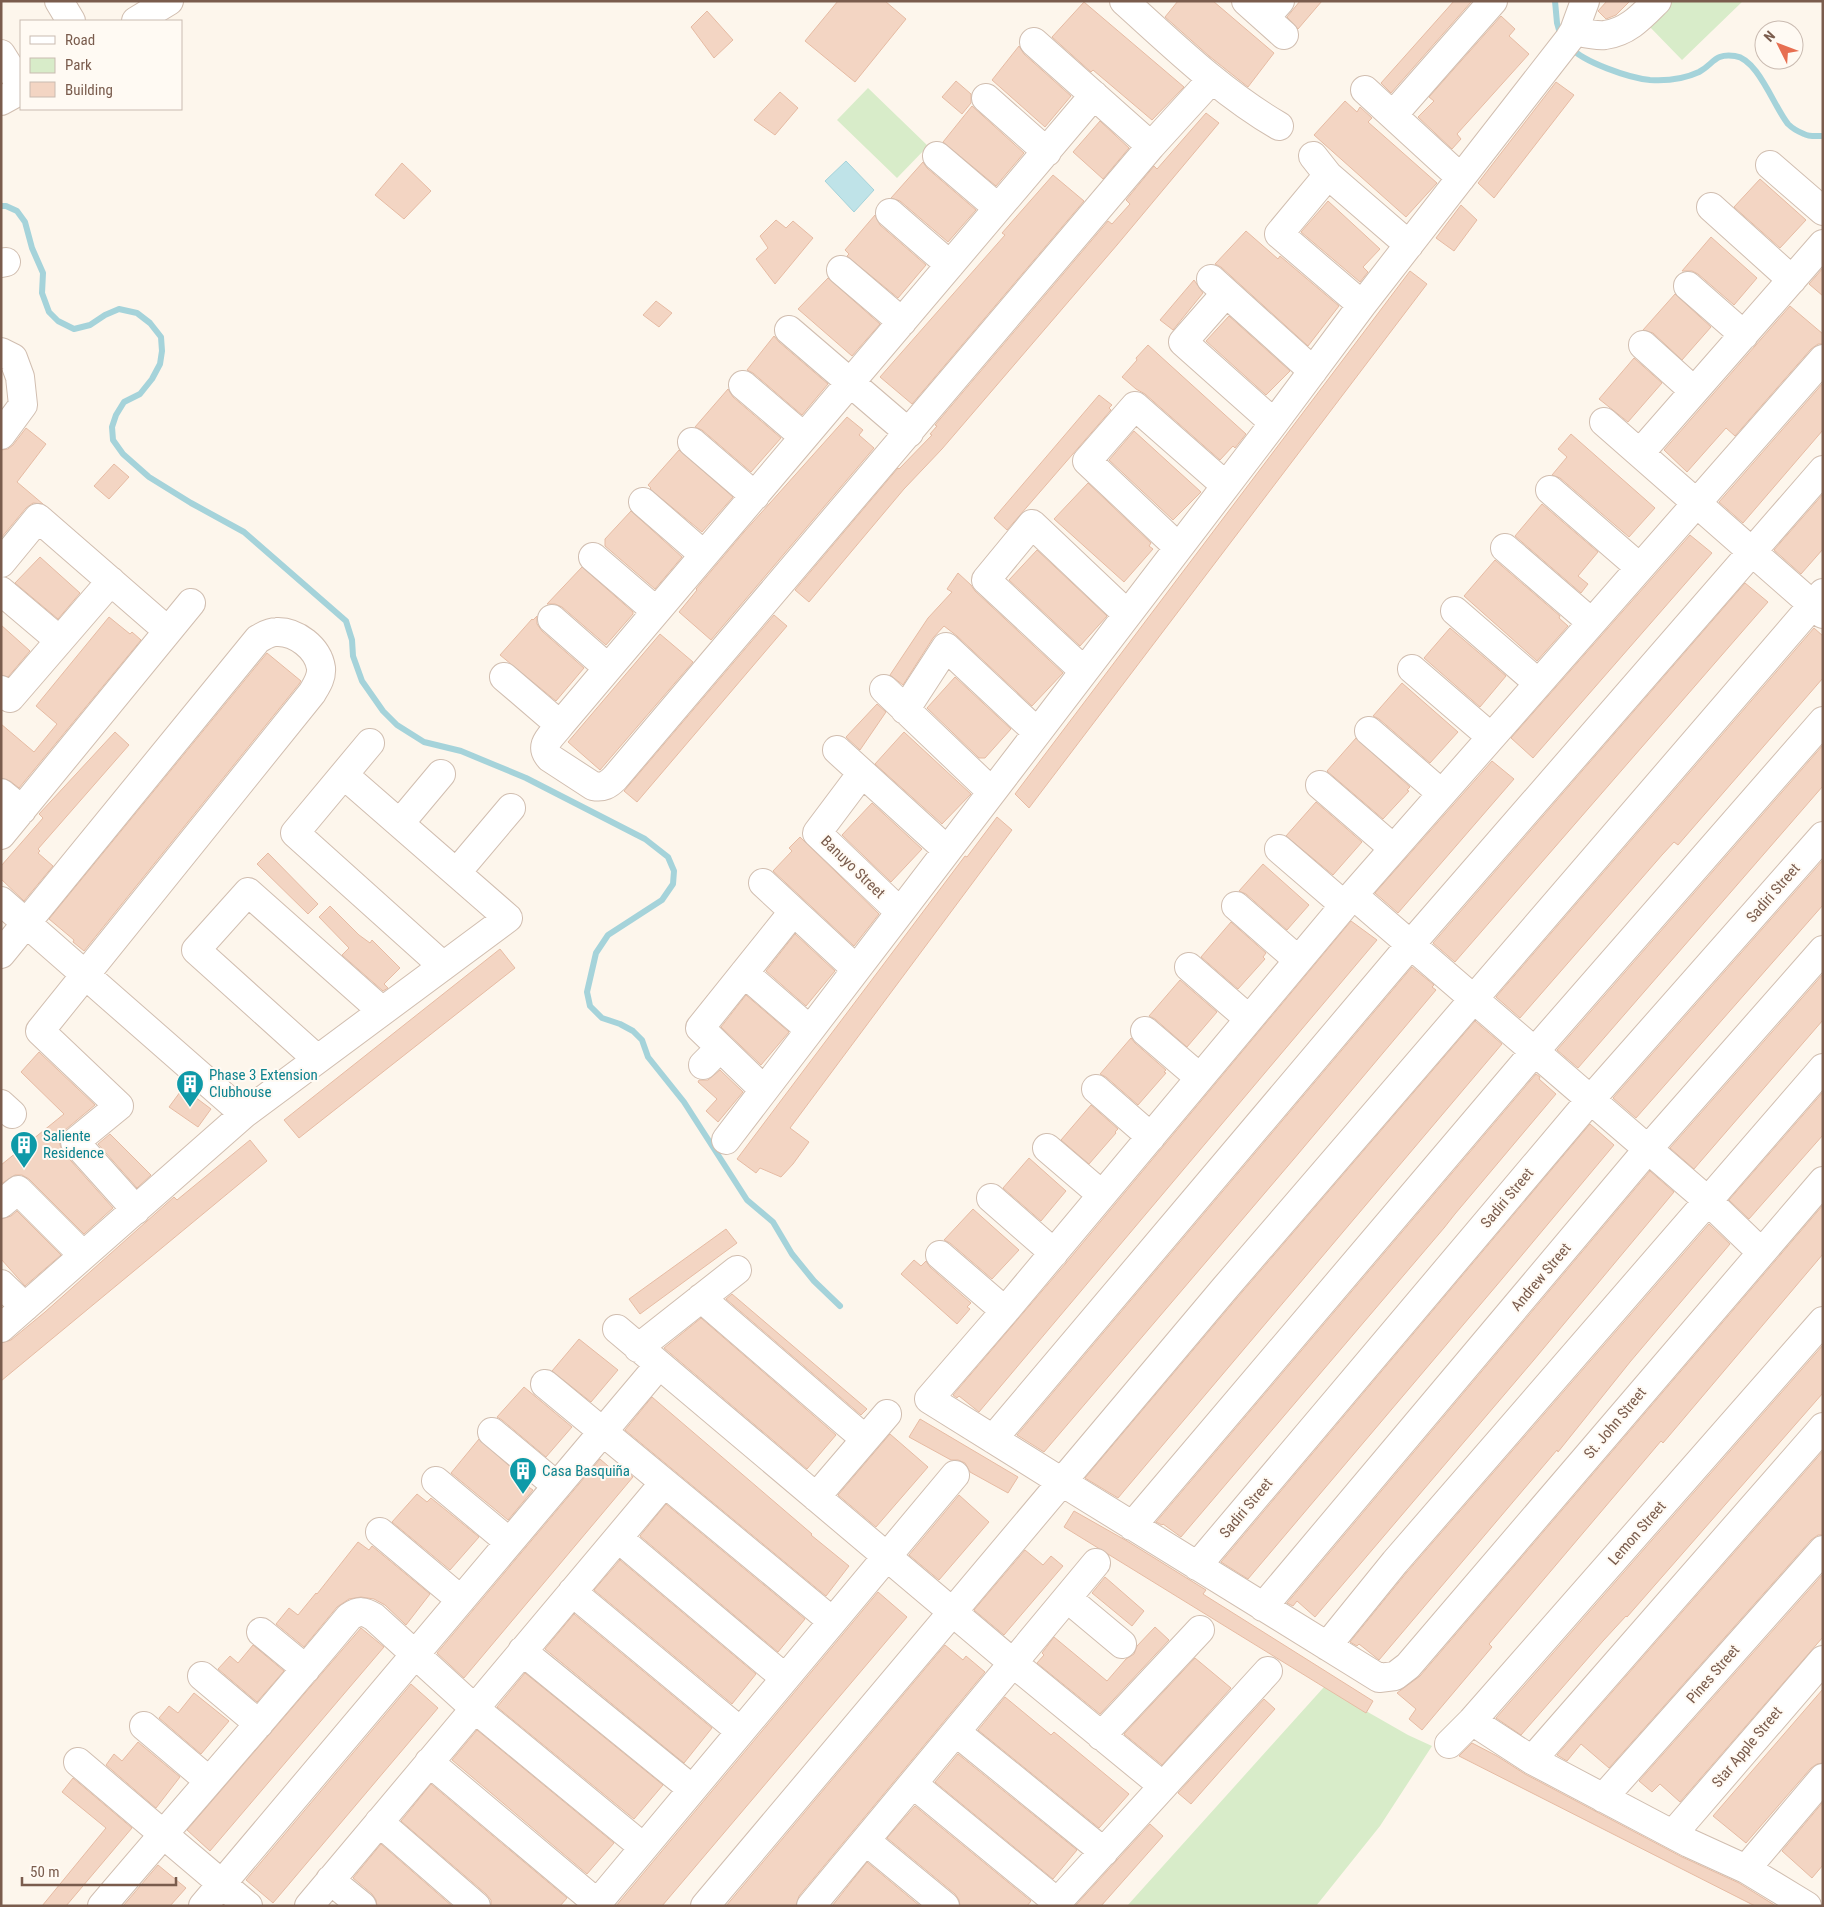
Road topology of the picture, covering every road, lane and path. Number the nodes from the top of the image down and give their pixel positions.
1 (59, 1) edge
2 (1493, 1) edge
3 (1586, 1) edge
4 (1657, 1) edge
5 (1135, 5) edge
6 (70, 20) edge
7 (1571, 35) junction
8 (1034, 42) dead end
9 (1, 54) edge
10 (1212, 79) junction
11 (20, 84) edge
12 (1366, 90) dead end
13 (20, 91) edge
14 (1094, 95) junction
15 (986, 98) dead end
16 (1, 101) edge
17 (1393, 115) junction
18 (1279, 126) dead end
19 (1151, 146) junction
20 (1047, 152) junction
21 (937, 156) dead end
22 (1770, 165) dead end
23 (1461, 178) junction
24 (1711, 207) dead end
25 (998, 208) junction
26 (1823, 211) edge
27 (890, 213) dead end
28 (1823, 244) edge
29 (1409, 245) junction
30 (950, 266) junction
31 (841, 270) dead end
32 (1792, 280) junction
33 (1688, 286) dead end
34 (1362, 305) junction
35 (902, 322) junction
36 (789, 330) dead end
37 (1744, 334) junction
38 (1643, 345) dead end
39 (1, 352) edge
40 (1823, 359) edge
41 (1313, 371) junction
42 (850, 383) junction
43 (743, 385) dead end
44 (1694, 391) junction
45 (1604, 422) dead end
46 (1274, 423) junction
47 (909, 433) junction
48 (1, 435) edge
49 (804, 437) junction
50 (692, 442) dead end
51 (1640, 453) junction
52 (1823, 470) edge
53 (1225, 485) junction
54 (1550, 490) dead end
55 (754, 496) junction
56 (643, 502) dead end
57 (1696, 503) junction
58 (1178, 547) junction
59 (1505, 548) dead end
60 (1752, 552) junction
61 (704, 555) junction
62 (593, 556) dead end
63 (1, 563) edge
64 (1639, 567) junction
65 (111, 581) junction
66 (1, 591) edge
67 (191, 603) dead end
68 (1819, 604) edge
69 (1456, 611) dead end
70 (656, 612) junction
71 (1127, 614) junction
72 (552, 619) dead end
73 (1591, 622) junction
74 (168, 631) junction
75 (60, 640) junction
76 (608, 668) junction
77 (1412, 669) dead end
78 (1084, 671) junction
79 (504, 677) dead end
80 (1538, 683) junction
81 (884, 689) dead end
82 (1, 690) edge
83 (905, 710) junction
84 (1823, 721) edge
85 (560, 725) junction
86 (1369, 731) dead end
87 (1037, 732) junction
88 (1491, 737) junction
89 (370, 743) dead end
90 (837, 750) dead end
91 (862, 773) junction
92 (441, 774) dead end
93 (344, 775) junction
94 (1320, 785) dead end
95 (992, 792) junction
96 (1, 793) edge
97 (1441, 793) junction
98 (511, 808) dead end
99 (22, 810) junction
100 (400, 824) junction
101 (1, 836) edge
102 (1823, 836) edge
103 (1393, 848) junction
104 (1279, 849) dead end
105 (947, 850) junction
106 (457, 872) junction
107 (763, 883) dead end
108 (1348, 900) junction
109 (1, 901) edge
110 (1236, 906) dead end
111 (793, 912) junction
112 (900, 912) junction
113 (26, 922) junction
114 (1411, 944) junction
115 (1823, 950) edge
116 (1, 954) edge
117 (1298, 960) junction
118 (443, 966) junction
119 (1188, 967) dead end
120 (856, 969) junction
121 (744, 973) junction
122 (86, 975) junction
123 (1474, 998) junction
124 (382, 1011) junction
125 (1249, 1019) junction
126 (810, 1030) junction
127 (1145, 1031) dead end
128 (1535, 1051) junction
129 (317, 1059) junction
130 (1823, 1068) edge
131 (1200, 1078) junction
132 (1096, 1089) dead end
133 (764, 1090) junction
134 (1591, 1099) junction
135 (244, 1114) junction
136 (1151, 1137) junction
137 (726, 1140) dead end
138 (1047, 1148) dead end
139 (1648, 1149) junction
140 (1823, 1180) edge
141 (1102, 1195) junction
142 (991, 1198) dead end
143 (1707, 1200) junction
144 (1, 1204) edge
145 (136, 1210) junction
146 (1054, 1252) junction
147 (1761, 1252) junction
148 (940, 1255) dead end
149 (83, 1256) junction
150 (737, 1270) dead end
151 (1, 1284) edge
152 (701, 1298) junction
153 (25, 1307) junction
154 (1005, 1311) junction
155 (1823, 1321) edge
156 (1, 1328) edge
157 (617, 1329) dead end
158 (638, 1348) junction
159 (659, 1365) junction
160 (545, 1384) dead end
161 (887, 1414) dead end
162 (1823, 1427) edge
163 (492, 1432) dead end
164 (603, 1432) junction
165 (865, 1439) junction
166 (993, 1439) junction
167 (955, 1475) dead end
168 (436, 1482) dead end
169 (1062, 1482) junction
170 (664, 1483) junction
171 (557, 1486) junction
172 (816, 1497) junction
173 (1132, 1526) junction
174 (380, 1532) dead end
175 (618, 1538) junction
176 (509, 1542) junction
177 (1823, 1550) edge
178 (887, 1556) junction
179 (1096, 1563) dead end
180 (1197, 1566) junction
181 (572, 1592) junction
182 (1067, 1598) junction
183 (461, 1600) junction
184 (1263, 1607) junction
185 (952, 1612) junction
186 (832, 1621) junction
187 (1200, 1630) dead end
188 (261, 1632) dead end
189 (1122, 1644) dead end
190 (1327, 1646) junction
191 (522, 1651) junction
192 (414, 1654) junction
193 (1823, 1660) edge
194 (1013, 1663) junction
195 (306, 1669) junction
196 (1268, 1671) dead end
197 (202, 1676) dead end
198 (785, 1678) junction
199 (474, 1708) junction
200 (1472, 1721) junction
201 (259, 1724) junction
202 (144, 1726) dead end
203 (740, 1731) junction
204 (956, 1732) junction
205 (1101, 1736) junction
206 (1449, 1744) dead end
207 (1532, 1760) junction
208 (78, 1762) dead end
209 (430, 1762) junction
210 (1823, 1778) edge
211 (209, 1781) junction
212 (913, 1784) junction
213 (1163, 1786) junction
214 (692, 1789) junction
215 (1603, 1798) junction
216 (378, 1822) junction
217 (162, 1834) junction
218 (1673, 1834) junction
219 (866, 1841) junction
220 (643, 1847) junction
221 (1104, 1852) junction
222 (1746, 1869) junction
223 (330, 1880) junction
224 (222, 1883) junction
225 (1823, 1895) edge
226 (819, 1903) edge
227 (596, 1904) edge
228 (1056, 1904) edge
229 (102, 1906) edge
230 (203, 1906) edge
231 (248, 1906) edge
232 (309, 1906) edge
233 (362, 1906) edge
234 (476, 1906) edge
235 (704, 1906) edge
236 (945, 1906) edge
237 (1807, 1906) edge
238 (1813, 1906) edge

1 - 6 street
2 - 17 street
3 - 7 street
4 - 7 street
5 - 10 street
7 - 23 street
8 - 14 street
9 - 11 street
10 - 18 street
10 - 19 street
12 - 17 street
13 - 16 street
14 - 19 street
14 - 20 street
15 - 20 street
17 - 23 street
19 - 47 street
20 - 25 street
21 - 25 street
22 - 26 street
23 - 29 street
24 - 32 street
25 - 30 street
27 - 30 street
28 - 32 street
29 - 34 street
29 - 34 street
30 - 35 street
31 - 35 street
32 - 37 street
33 - 37 street
34 - 41 street
35 - 42 street
36 - 42 street
37 - 44 street
38 - 44 street
39 - 48 street
40 - 57 street
41 - 46 street
41 - 46 street
42 - 47 street
42 - 49 street
43 - 49 street
44 - 51 street
45 - 51 street
46 - 53 street
47 - 85 street
49 - 55 street
50 - 55 street
51 - 57 street
52 - 60 street
53 - 58 street
53 - 58 street
54 - 64 street
55 - 61 street
56 - 61 street
57 - 60 street
57 - 64 street
58 - 71 street
59 - 73 street
60 - 68 street
60 - 114 street
61 - 70 street
62 - 70 street
63 - 65 street
64 - 73 street
65 - 74 street
65 - 75 street
66 - 75 street
67 - 74 street
68 - 123 street
69 - 80 street
70 - 76 street
71 - 78 street
71 - 78 street
72 - 76 street
73 - 80 street
74 - 99 street
75 - 82 street
76 - 85 street
77 - 88 street
78 - 87 street
79 - 85 street
80 - 88 street
81 - 83 street
83 - 87 street
83 - 95 street
84 - 128 street
86 - 97 street
87 - 95 street
88 - 97 street
89 - 93 street
90 - 91 street
91 - 105 street
91 - 112 street, Banuyo Street
92 - 100 street
93 - 100 street
93 - 118 street
94 - 103 street
95 - 105 street
96 - 99 street
97 - 103 street
98 - 106 street
99 - 101 street
100 - 106 street
102 - 134 street, Sadiri Street
103 - 108 street
104 - 108 street
105 - 112 street
106 - 118 street
107 - 111 street
108 - 114 street
108 - 117 street
109 - 113 street
110 - 117 street
111 - 120 street
111 - 121 street
112 - 120 street
113 - 116 street
113 - 122 street
113 - 122 street
114 - 123 street
114 - 166 street
115 - 139 street, Andrew Street
117 - 125 street
118 - 124 street
119 - 125 street
120 - 126 street
121 - 126 street
121 - 133 street
122 - 135 street
122 - 145 street
123 - 128 street
123 - 169 street
124 - 129 street
124 - 129 street
125 - 131 street
126 - 133 street
127 - 131 street
128 - 134 street
128 - 173 street
129 - 135 street
130 - 143 street
131 - 136 street
132 - 136 street
133 - 137 street
134 - 139 street
134 - 180 street, Sadiri Street
135 - 145 street
136 - 141 street
138 - 141 street
139 - 143 street
139 - 184 street, Andrew Street
140 - 147 street, St. John Street
141 - 146 street
142 - 146 street
143 - 147 street
143 - 190 street
144 - 149 street
145 - 149 street
146 - 154 street
147 - 190 street, St. John Street
148 - 154 street
149 - 153 street
150 - 152 street
151 - 153 street
152 - 158 street
152 - 165 street
153 - 156 street
154 - 166 street
155 - 200 street, Lemon Street
157 - 158 street
158 - 159 street
159 - 164 street
159 - 172 street
160 - 164 street
161 - 165 street
162 - 207 street
163 - 171 street
164 - 170 street
164 - 171 street
165 - 172 street
166 - 169 street
167 - 178 street
168 - 176 street
169 - 173 street
169 - 185 street
170 - 175 street
170 - 186 street
171 - 176 street
172 - 178 street
173 - 180 street
174 - 183 street
175 - 181 street
175 - 198 street
176 - 183 street
177 - 215 street, Pines Street
178 - 185 street
178 - 186 street
179 - 182 street
180 - 184 street
181 - 191 street
181 - 203 street
182 - 189 street
182 - 194 street
183 - 192 street
184 - 190 street
185 - 194 street
185 - 235 street
186 - 198 street
187 - 205 street
188 - 195 street
191 - 199 street
191 - 214 street
192 - 195 street
192 - 199 street
192 - 224 street
193 - 218 street, Star Apple Street
194 - 204 street
194 - 205 street
195 - 201 street
196 - 213 street
197 - 201 street
198 - 203 street
199 - 209 street
199 - 220 street
200 - 206 street, Lemon Street
200 - 207 street
201 - 211 street
202 - 211 street
203 - 214 street
204 - 212 street
204 - 221 street
205 - 213 street
207 - 215 street
208 - 217 street
209 - 216 street
209 - 227 street
210 - 222 street
211 - 217 street
212 - 219 street
212 - 228 street
213 - 221 street
214 - 220 street
215 - 218 street
216 - 223 street
216 - 234 street
217 - 224 street
217 - 229 street
218 - 222 street
219 - 226 street
219 - 236 street
220 - 227 street
221 - 228 street
222 - 237 street
223 - 232 street
223 - 233 street
224 - 230 street
224 - 231 street
225 - 238 street

